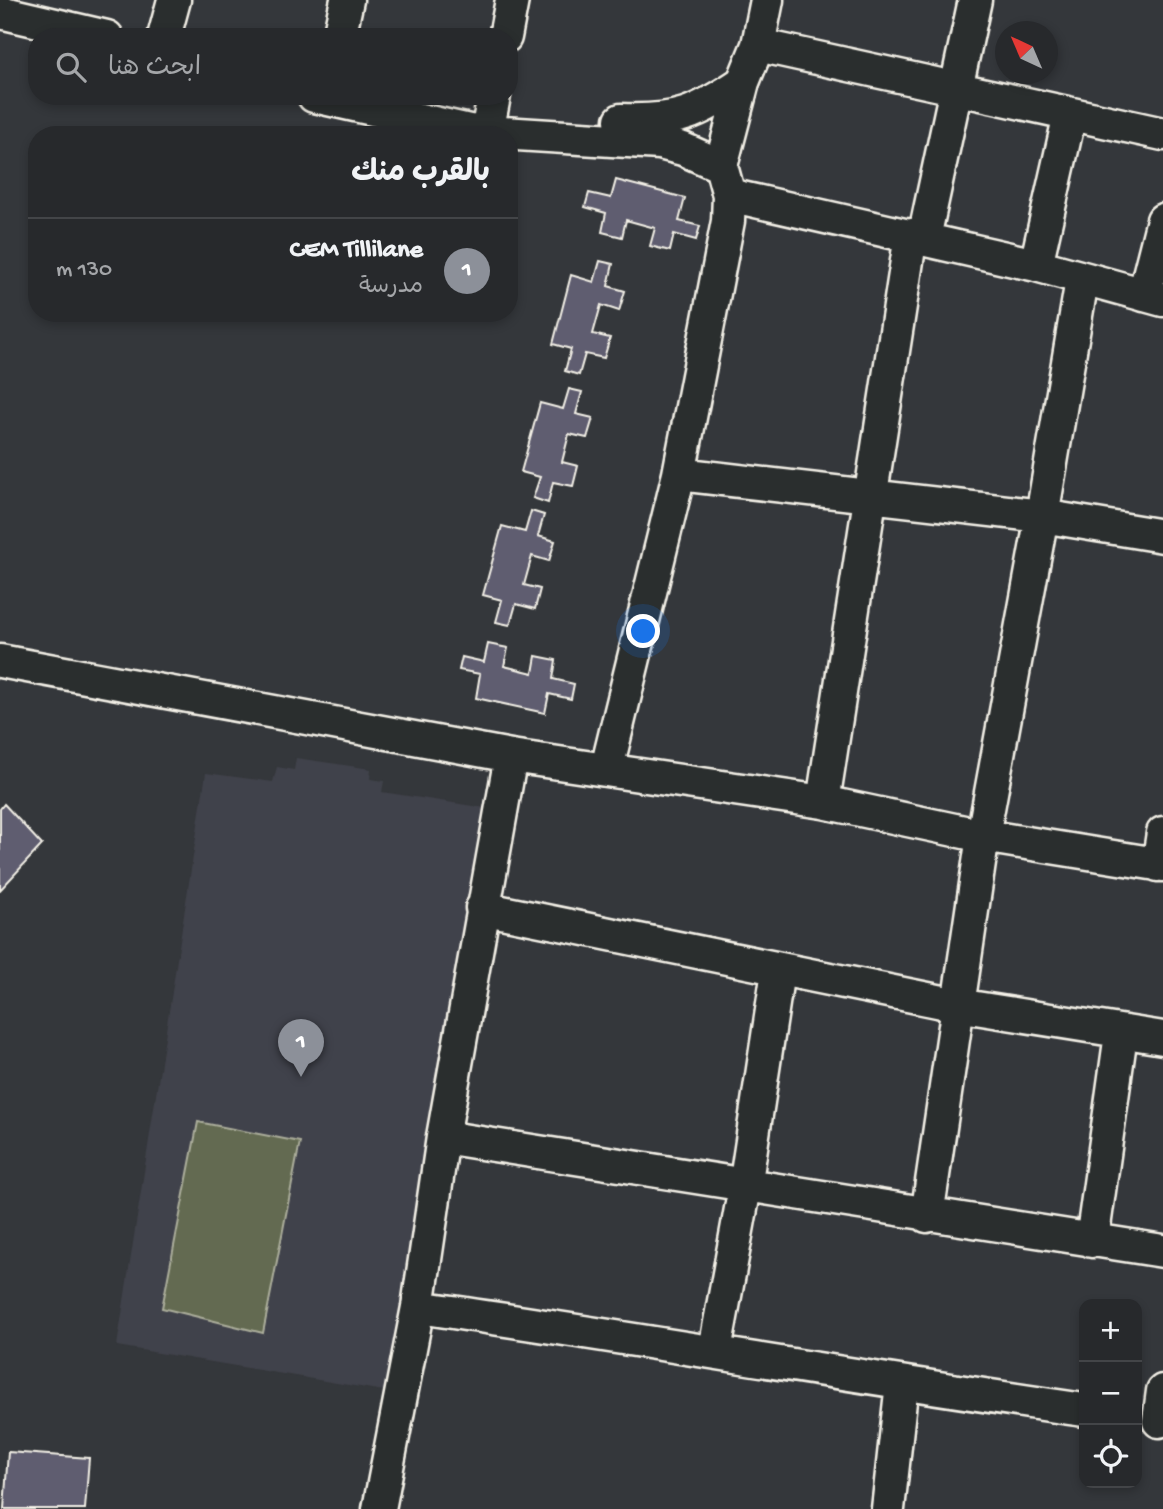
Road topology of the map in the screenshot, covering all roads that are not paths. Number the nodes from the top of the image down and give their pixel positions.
1 (174, 0) edge
2 (347, 0) edge
3 (512, 0) edge
4 (767, 0) edge
5 (975, 0) edge
6 (0, 12) edge
7 (68, 28) edge
8 (166, 28) edge
9 (341, 28) edge
10 (507, 28) edge
11 (0, 31) edge
12 (28, 36) edge
13 (758, 45) junction
14 (743, 82) junction
15 (954, 89) junction
16 (354, 105) edge
17 (418, 105) edge
18 (492, 106) edge
19 (1070, 114) junction
20 (448, 126) edge
21 (518, 134) edge
22 (1163, 134) edge
23 (725, 181) junction
24 (1163, 220) edge
25 (918, 237) junction
26 (1035, 265) junction
27 (1082, 280) junction
28 (1154, 298) edge
29 (679, 474) junction
30 (869, 496) junction
31 (1042, 516) junction
32 (1163, 536) edge
33 (0, 661) edge
34 (511, 756) junction
35 (607, 768) junction
36 (822, 802) junction
37 (1163, 834) edge
38 (983, 836) junction
39 (1161, 865) edge
40 (482, 908) junction
41 (778, 971) junction
42 (957, 1005) junction
43 (1121, 1034) junction
44 (1163, 1038) edge
45 (443, 1138) junction
46 (745, 1187) junction
47 (927, 1216) junction
48 (1092, 1241) junction
49 (1163, 1251) edge
50 (418, 1307) junction
51 (715, 1350) junction
52 (902, 1384) junction
53 (1079, 1409) edge
54 (379, 1509) edge
55 (888, 1509) edge

1 - 8 street
2 - 9 street
3 - 10 street
4 - 13 street
5 - 15 street
6 - 7 street
11 - 12 street
13 - 14 street
13 - 15 street
14 - 18 street
14 - 23 street
15 - 19 street
15 - 25 street
16 - 20 street
17 - 18 street
19 - 22 street
19 - 26 street
21 - 23 street
23 - 25 street
23 - 29 street
24 - 28 street
25 - 26 street
25 - 30 street
26 - 27 street
27 - 28 street
27 - 31 street
29 - 30 street
29 - 35 street
30 - 31 street
30 - 36 street
31 - 32 street
31 - 38 street
33 - 34 street
34 - 35 street
34 - 40 street
35 - 36 street
36 - 38 street
37 - 39 street
38 - 39 street
38 - 42 street
40 - 41 street
40 - 45 street
41 - 42 street
41 - 46 street
42 - 43 street
42 - 47 street
43 - 44 street
43 - 48 street
45 - 46 street
45 - 50 street
46 - 47 street
46 - 51 street
47 - 48 street
48 - 49 street
50 - 51 street
50 - 54 street
51 - 52 street
52 - 53 street
52 - 55 street

